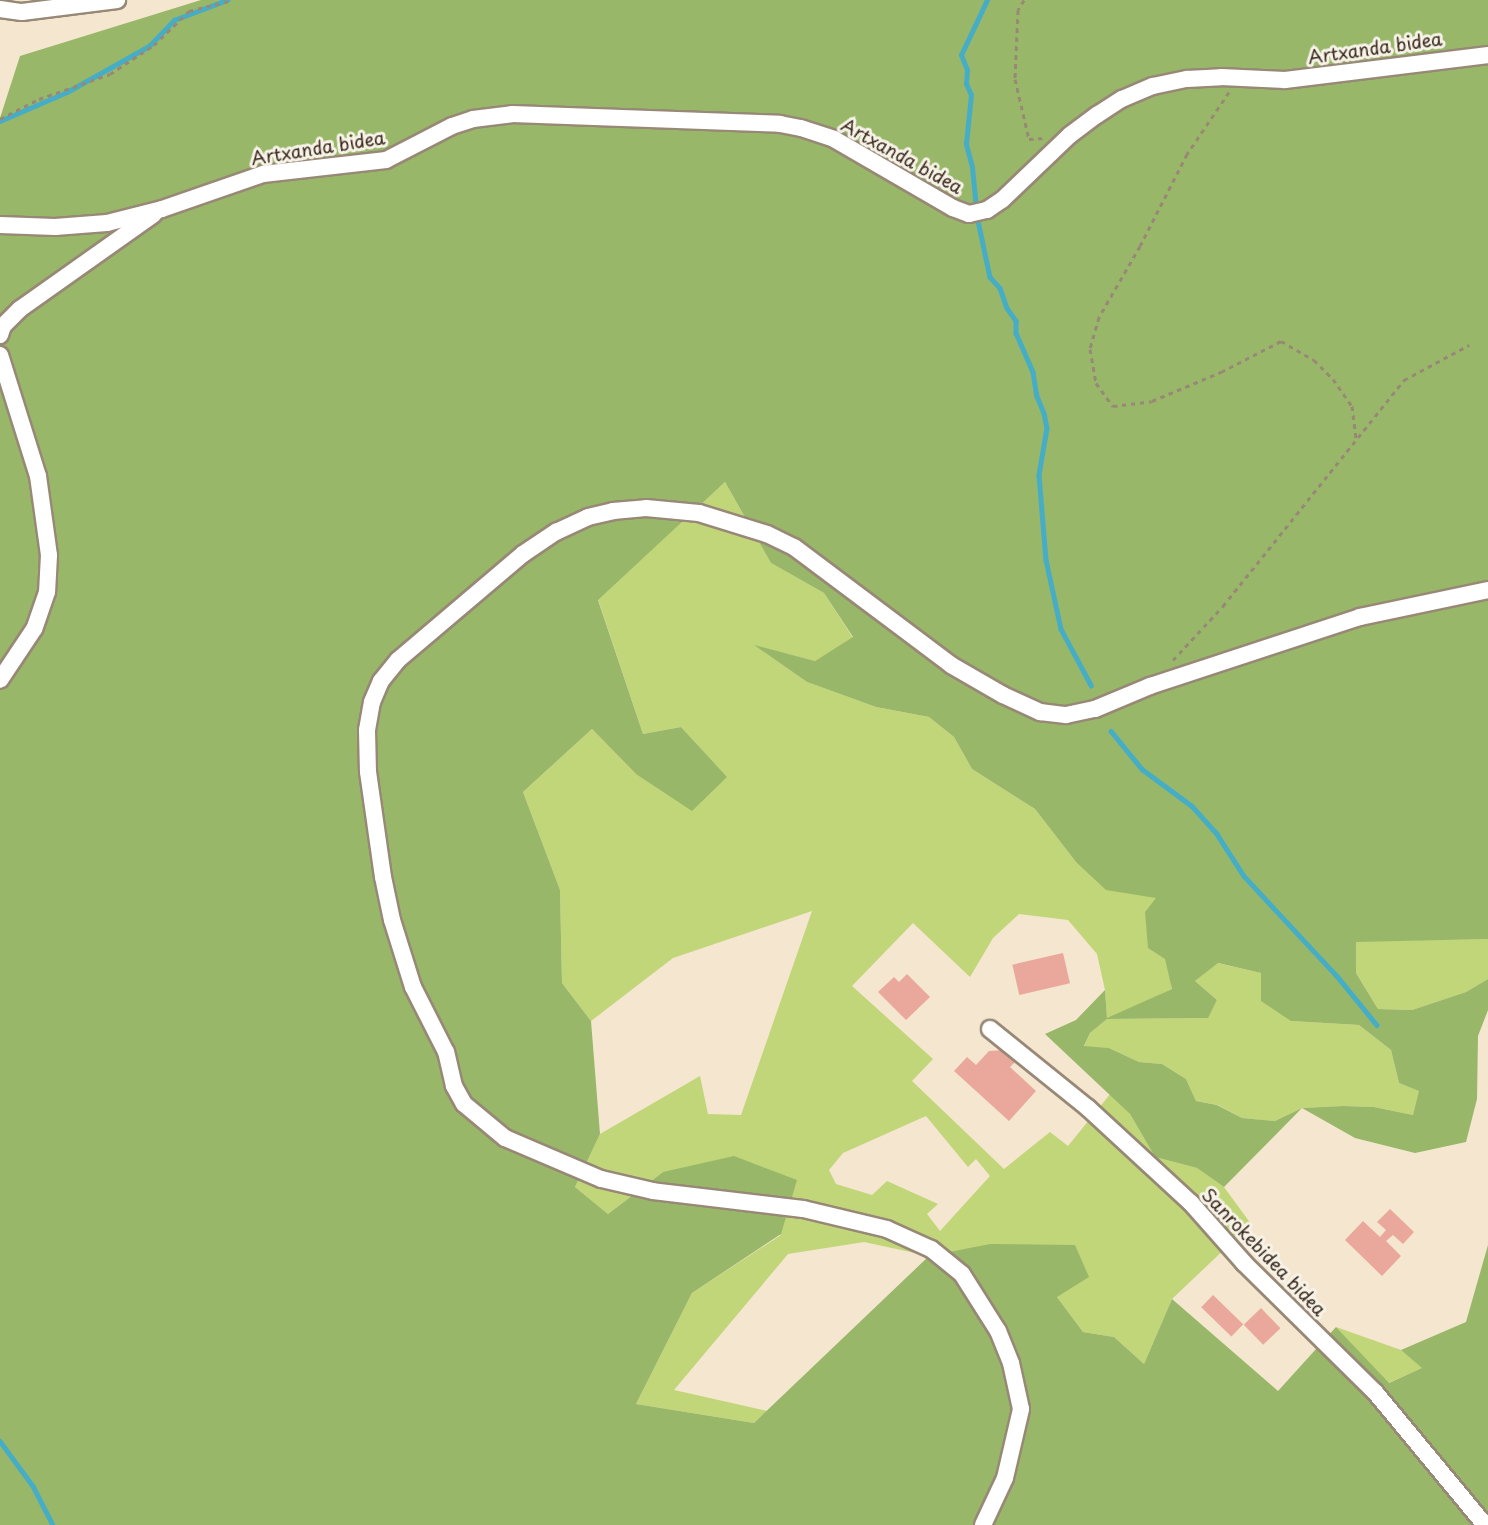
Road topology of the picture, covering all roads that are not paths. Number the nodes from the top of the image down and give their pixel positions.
1 (117, 0) edge
2 (0, 9) edge
3 (1488, 55) edge
4 (162, 209) junction
5 (0, 225) edge
6 (0, 335) edge
7 (0, 355) edge
8 (1488, 590) edge
9 (0, 680) edge
10 (990, 1029) dead end
11 (983, 1525) edge
12 (1485, 1525) edge

1 - 2 street
3 - 4 street, Artxanda bidea
4 - 5 street, Artxanda bidea
4 - 6 street, Artxanda bidea
7 - 9 street
8 - 11 street
10 - 12 street, Sanrokebidea bidea

